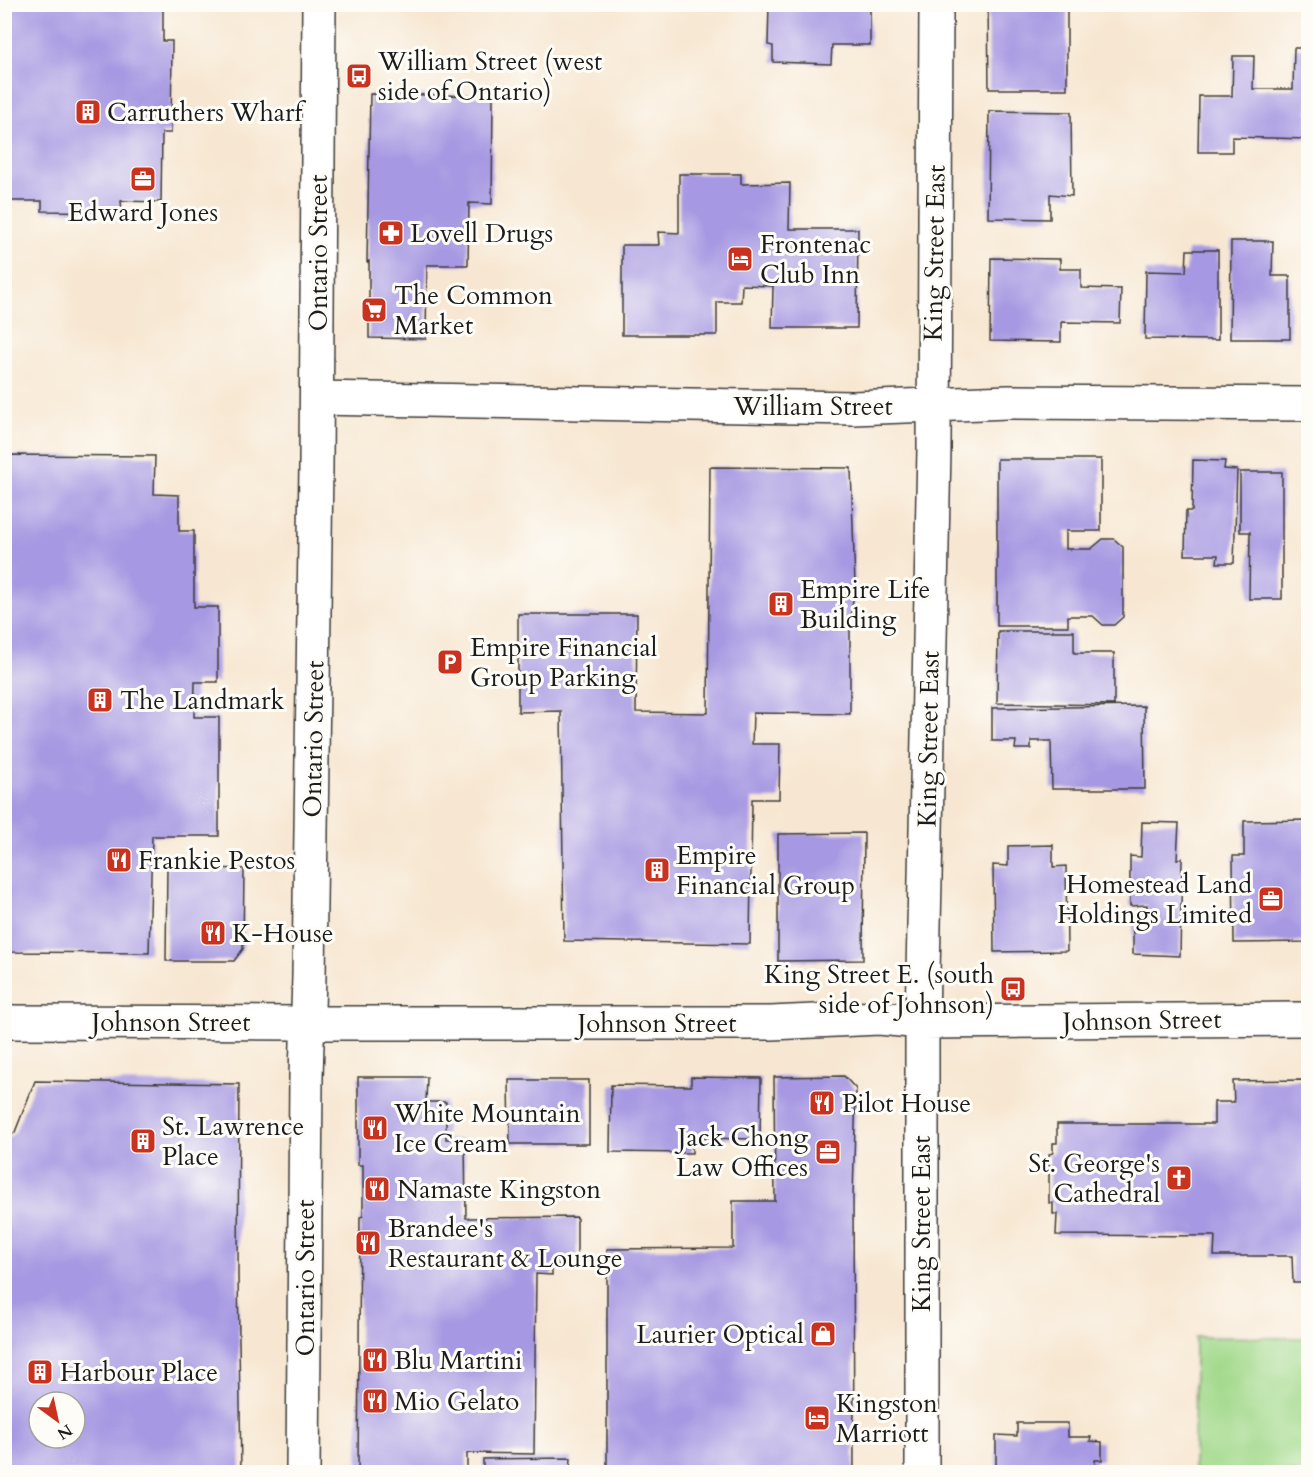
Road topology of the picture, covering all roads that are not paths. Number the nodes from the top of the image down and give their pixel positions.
1 (319, 4) edge
2 (936, 4) edge
3 (317, 398) junction
4 (1308, 404) edge
5 (934, 405) junction
6 (1308, 1019) edge
7 (4, 1022) edge
8 (922, 1022) junction
9 (308, 1023) junction
10 (303, 1473) edge
11 (921, 1473) edge

1 - 3 main road, Ontario Street
2 - 5 main road, King Street East
3 - 5 main road, William Street
3 - 9 main road, Ontario Street
4 - 5 main road, William Street
5 - 8 main road, King Street East
6 - 8 main road, Johnson Street
7 - 9 main road, Johnson Street
8 - 9 main road, Johnson Street
8 - 11 main road, King Street East
9 - 10 main road, Ontario Street

